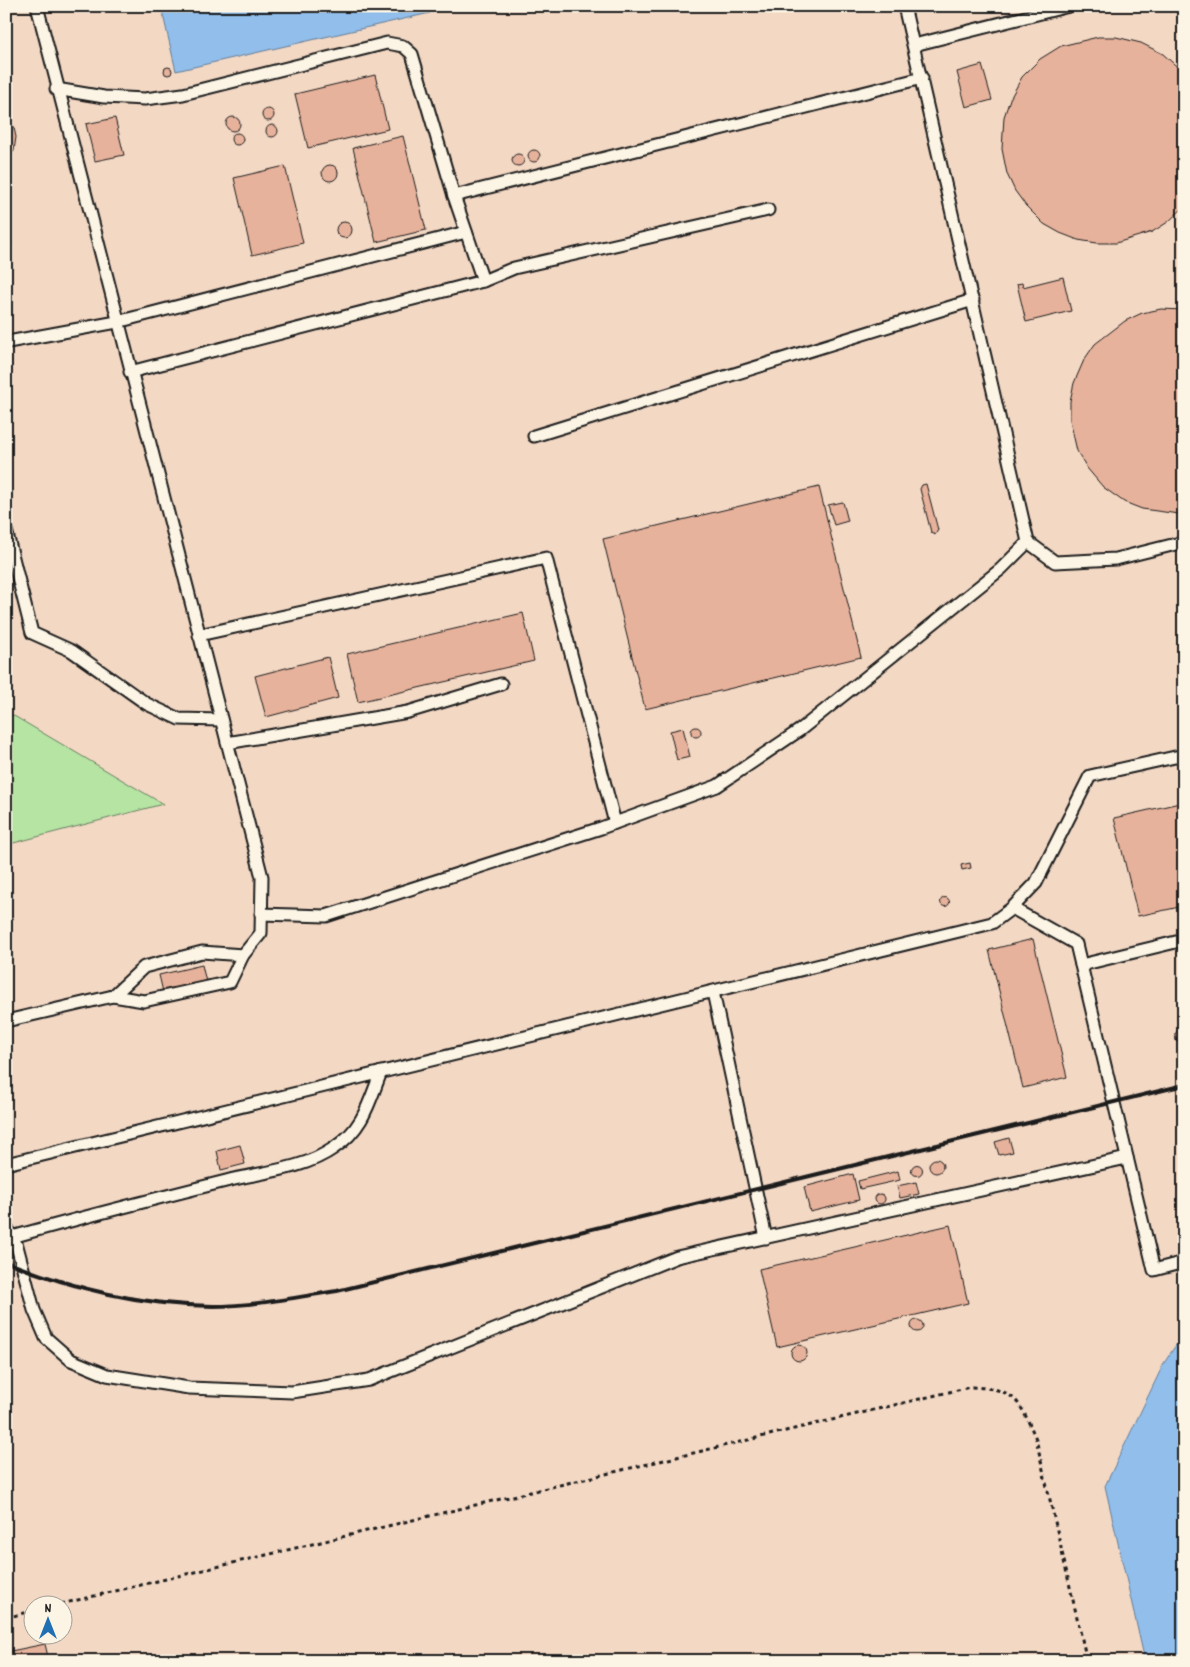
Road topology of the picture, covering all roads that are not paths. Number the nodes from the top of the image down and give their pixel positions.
1 (37, 6) edge
2 (904, 6) edge
3 (1069, 6) edge
4 (914, 45) junction
5 (922, 78) junction
6 (56, 89) junction
7 (454, 196) junction
8 (768, 210) dead end
9 (466, 232) junction
10 (483, 281) junction
11 (973, 300) junction
12 (118, 322) junction
13 (7, 343) edge
14 (130, 372) junction
15 (534, 436) dead end
16 (6, 530) edge
17 (1028, 542) junction
18 (1184, 542) edge
19 (199, 635) junction
20 (502, 684) dead end
21 (221, 720) junction
22 (227, 743) junction
23 (1184, 755) edge
24 (615, 823) junction
25 (1012, 908) junction
26 (262, 914) junction
27 (1184, 940) edge
28 (243, 956) junction
29 (1081, 965) junction
30 (713, 992) junction
31 (113, 996) junction
32 (6, 1022) edge
33 (381, 1072) junction
34 (1127, 1158) junction
35 (6, 1164) edge
36 (6, 1226) edge
37 (12, 1237) junction
38 (766, 1238) junction
39 (1184, 1262) edge

1 - 6 lane
2 - 4 lane
3 - 4 lane
4 - 5 lane
5 - 7 lane
5 - 11 lane
6 - 7 lane
6 - 12 lane
7 - 9 lane
8 - 10 lane
9 - 10 lane
9 - 12 lane
10 - 14 lane
11 - 15 lane
11 - 17 lane
12 - 13 lane
12 - 14 lane
14 - 19 lane
16 - 21 lane
17 - 18 lane
17 - 24 lane
19 - 21 lane
19 - 24 lane
20 - 22 lane
21 - 22 lane
22 - 26 lane
23 - 25 lane
24 - 26 lane
25 - 29 lane
25 - 30 lane
26 - 28 lane
27 - 29 lane
28 - 31 lane
28 - 31 lane
29 - 34 lane
30 - 33 lane
30 - 38 lane
31 - 32 lane
33 - 35 lane
33 - 37 lane
34 - 38 lane
34 - 39 lane
36 - 37 lane
37 - 38 lane

